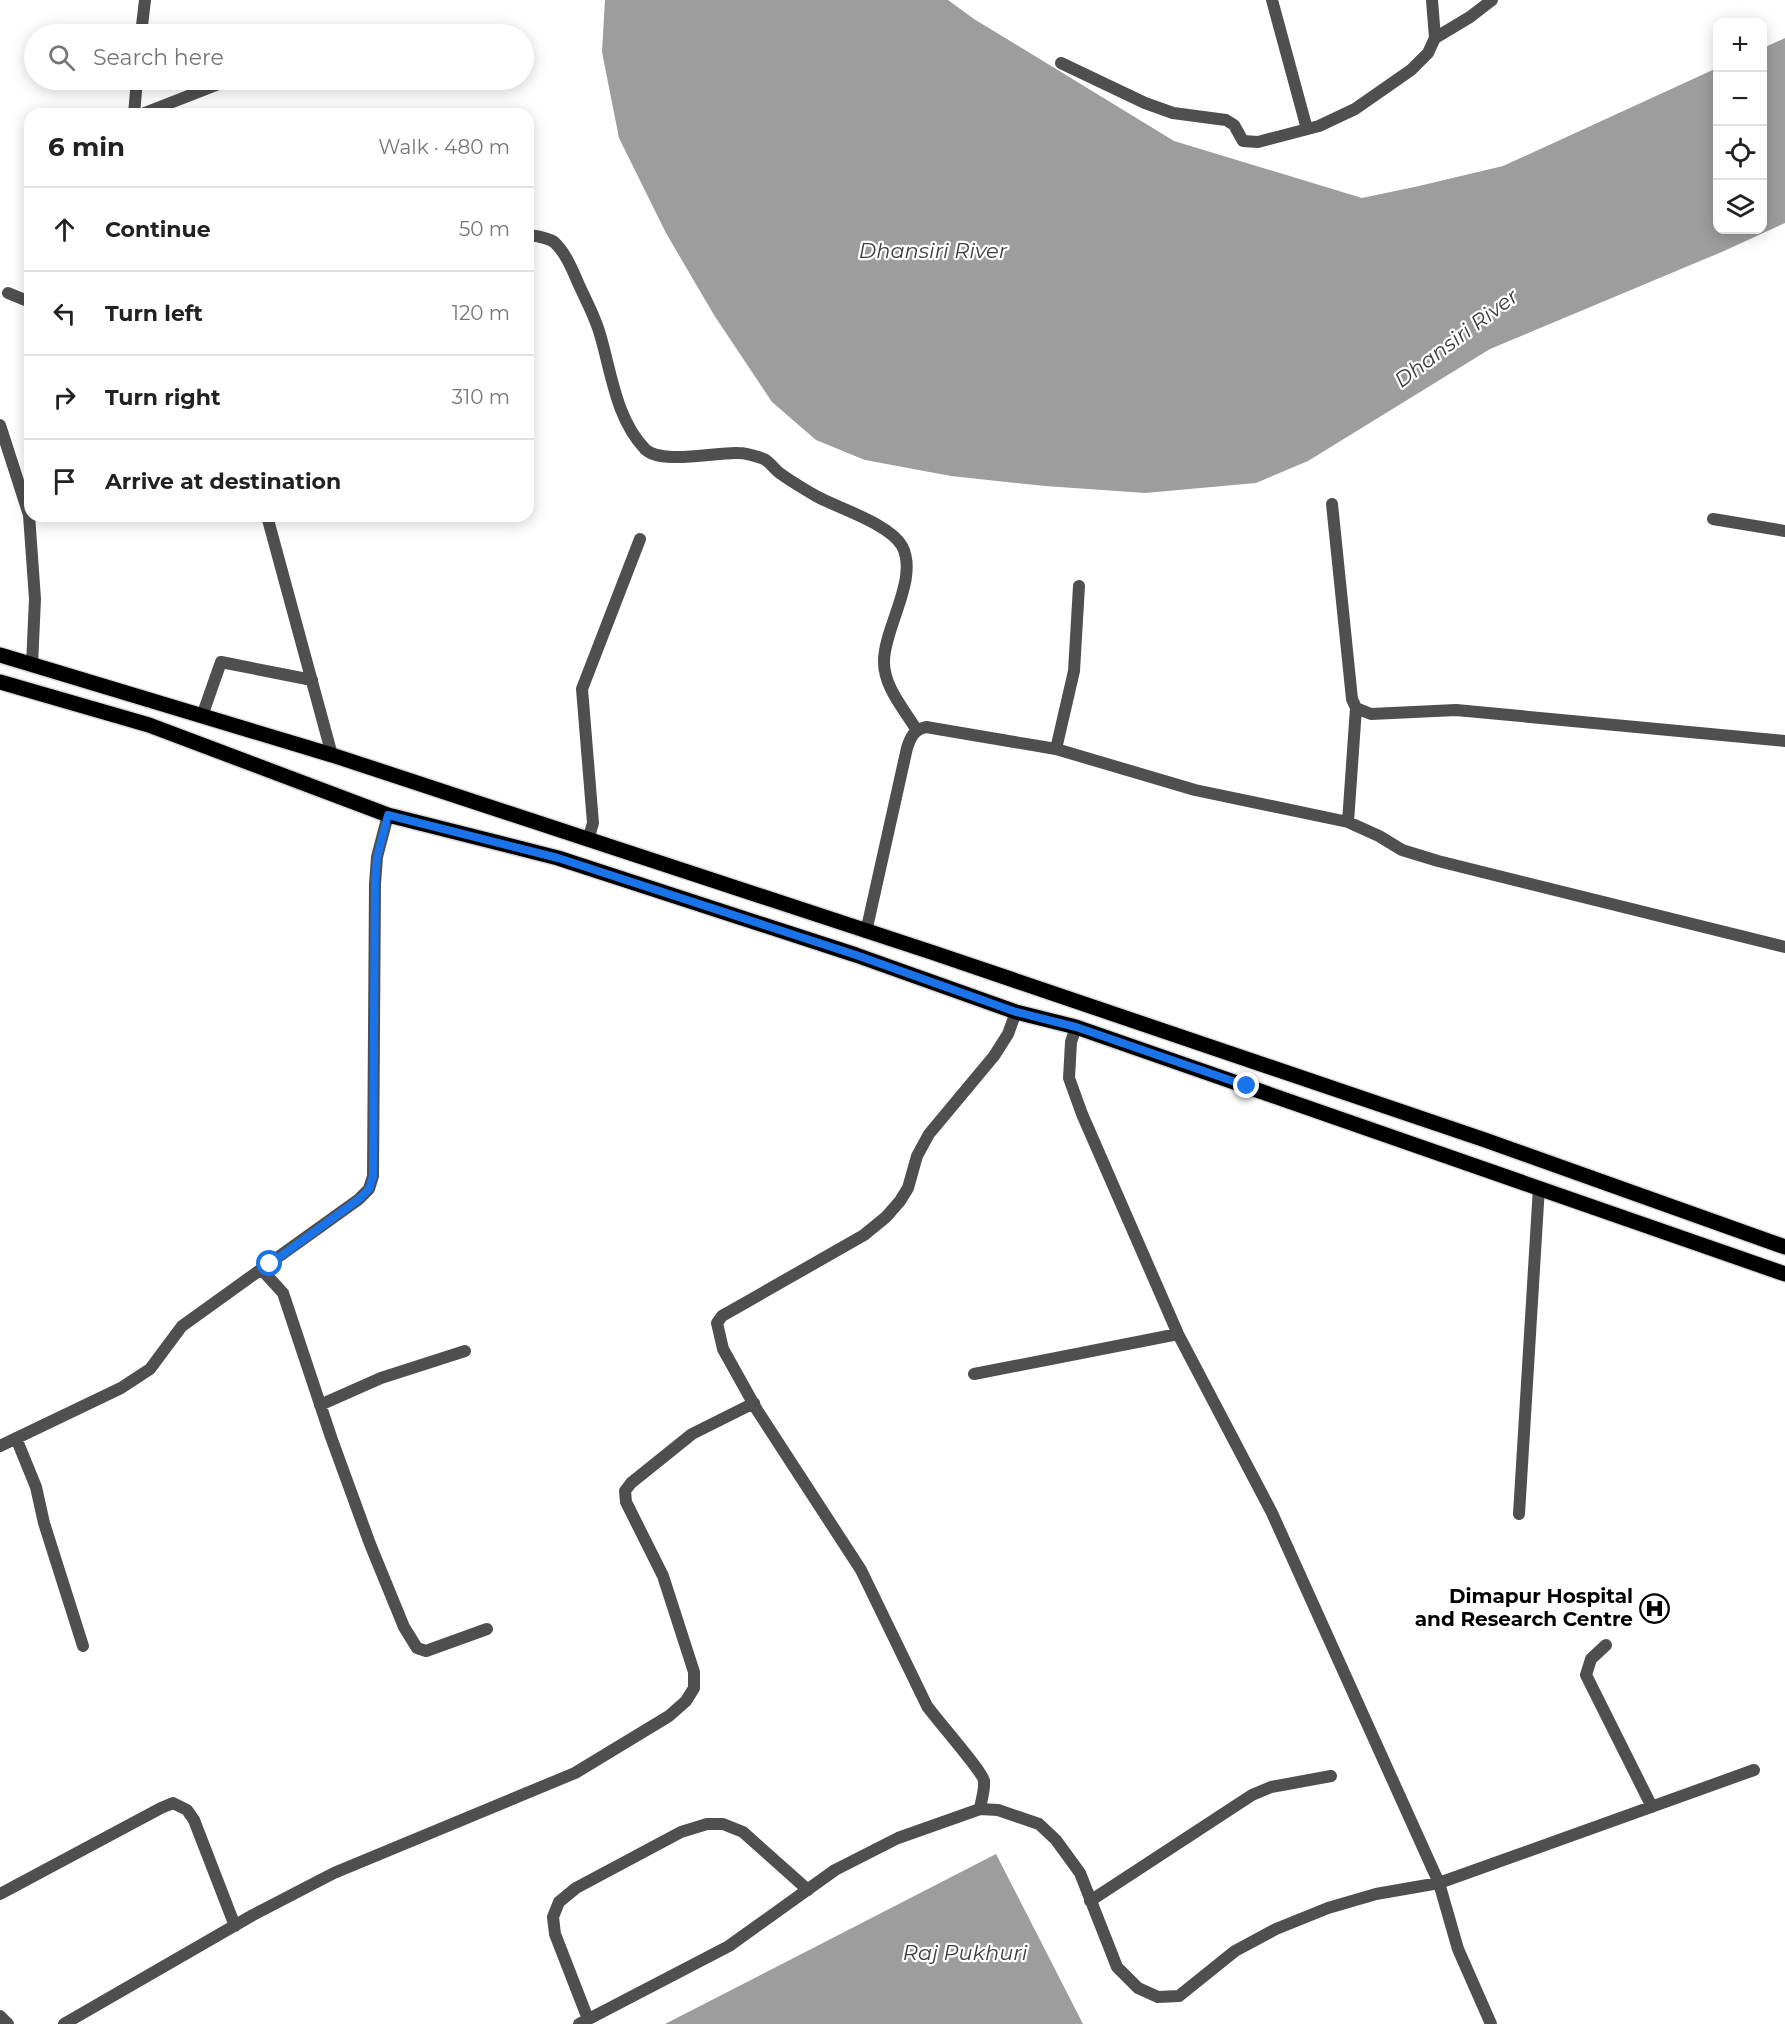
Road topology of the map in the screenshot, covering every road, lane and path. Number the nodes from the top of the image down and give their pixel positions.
1 (145, 0) edge
2 (1272, 0) edge
3 (1432, 0) edge
4 (1492, 0) edge
5 (142, 24) edge
6 (1435, 38) junction
7 (1061, 63) dead end
8 (136, 90) edge
9 (203, 90) edge
10 (135, 108) edge
11 (157, 108) edge
12 (1307, 129) junction
13 (534, 236) edge
14 (8, 293) dead end
15 (24, 300) edge
16 (0, 425) edge
17 (24, 499) edge
18 (1332, 504) dead end
19 (1713, 519) dead end
20 (30, 522) edge
21 (269, 522) edge
22 (1785, 531) edge
23 (640, 539) dead end
24 (1079, 586) dead end
25 (0, 655) edge
26 (32, 665) junction
27 (312, 680) junction
28 (0, 682) edge
29 (1356, 708) junction
30 (202, 716) junction
31 (916, 729) junction
32 (1785, 741) edge
33 (1056, 749) junction
34 (332, 755) junction
35 (388, 815) junction
36 (1348, 822) junction
37 (588, 840) junction
38 (866, 932) junction
39 (1785, 947) edge
40 (1016, 1012) junction
41 (1076, 1027) junction
42 (1539, 1187) junction
43 (1785, 1247) edge
44 (262, 1270) junction
45 (1785, 1274) edge
46 (1178, 1334) junction
47 (465, 1351) dead end
48 (974, 1374) dead end
49 (754, 1403) junction
50 (320, 1405) junction
51 (16, 1438) junction
52 (0, 1446) edge
53 (1519, 1514) dead end
54 (487, 1629) dead end
55 (1606, 1645) dead end
56 (83, 1646) dead end
57 (1754, 1770) dead end
58 (1331, 1776) dead end
59 (1652, 1807) junction
60 (980, 1809) junction
61 (1439, 1883) junction
62 (808, 1890) junction
63 (0, 1894) edge
64 (1090, 1900) junction
65 (235, 1926) junction
66 (0, 2016) edge
67 (584, 2022) edge
68 (8, 2024) edge
69 (64, 2024) edge
70 (1491, 2024) edge

1 - 5 street
2 - 12 street
3 - 6 street
4 - 6 street
6 - 12 street
7 - 12 street
8 - 10 street
9 - 11 street
13 - 31 street
14 - 15 street
16 - 17 street
18 - 29 street
19 - 22 street
20 - 26 street
21 - 27 street
23 - 37 street
24 - 33 street
25 - 26 main road
26 - 30 main road
27 - 30 street
27 - 34 street
28 - 35 main road
29 - 32 street
29 - 36 street
30 - 34 main road
31 - 33 street
31 - 38 street
33 - 36 street
34 - 37 main road
35 - 40 main road
35 - 44 street
36 - 39 street
37 - 38 main road
38 - 43 main road
40 - 41 main road
40 - 49 street
41 - 42 main road
41 - 46 street
42 - 45 main road
42 - 53 street
44 - 50 street
44 - 51 street
46 - 48 street
46 - 61 street
47 - 50 street
49 - 60 street
49 - 65 street
50 - 54 street
51 - 52 street
51 - 56 street
55 - 59 street
57 - 59 street
58 - 64 street
59 - 61 street
60 - 62 street
60 - 64 street
61 - 64 street
61 - 70 street
62 - 67 street
62 - 67 street
63 - 65 street
65 - 69 street
66 - 68 street

